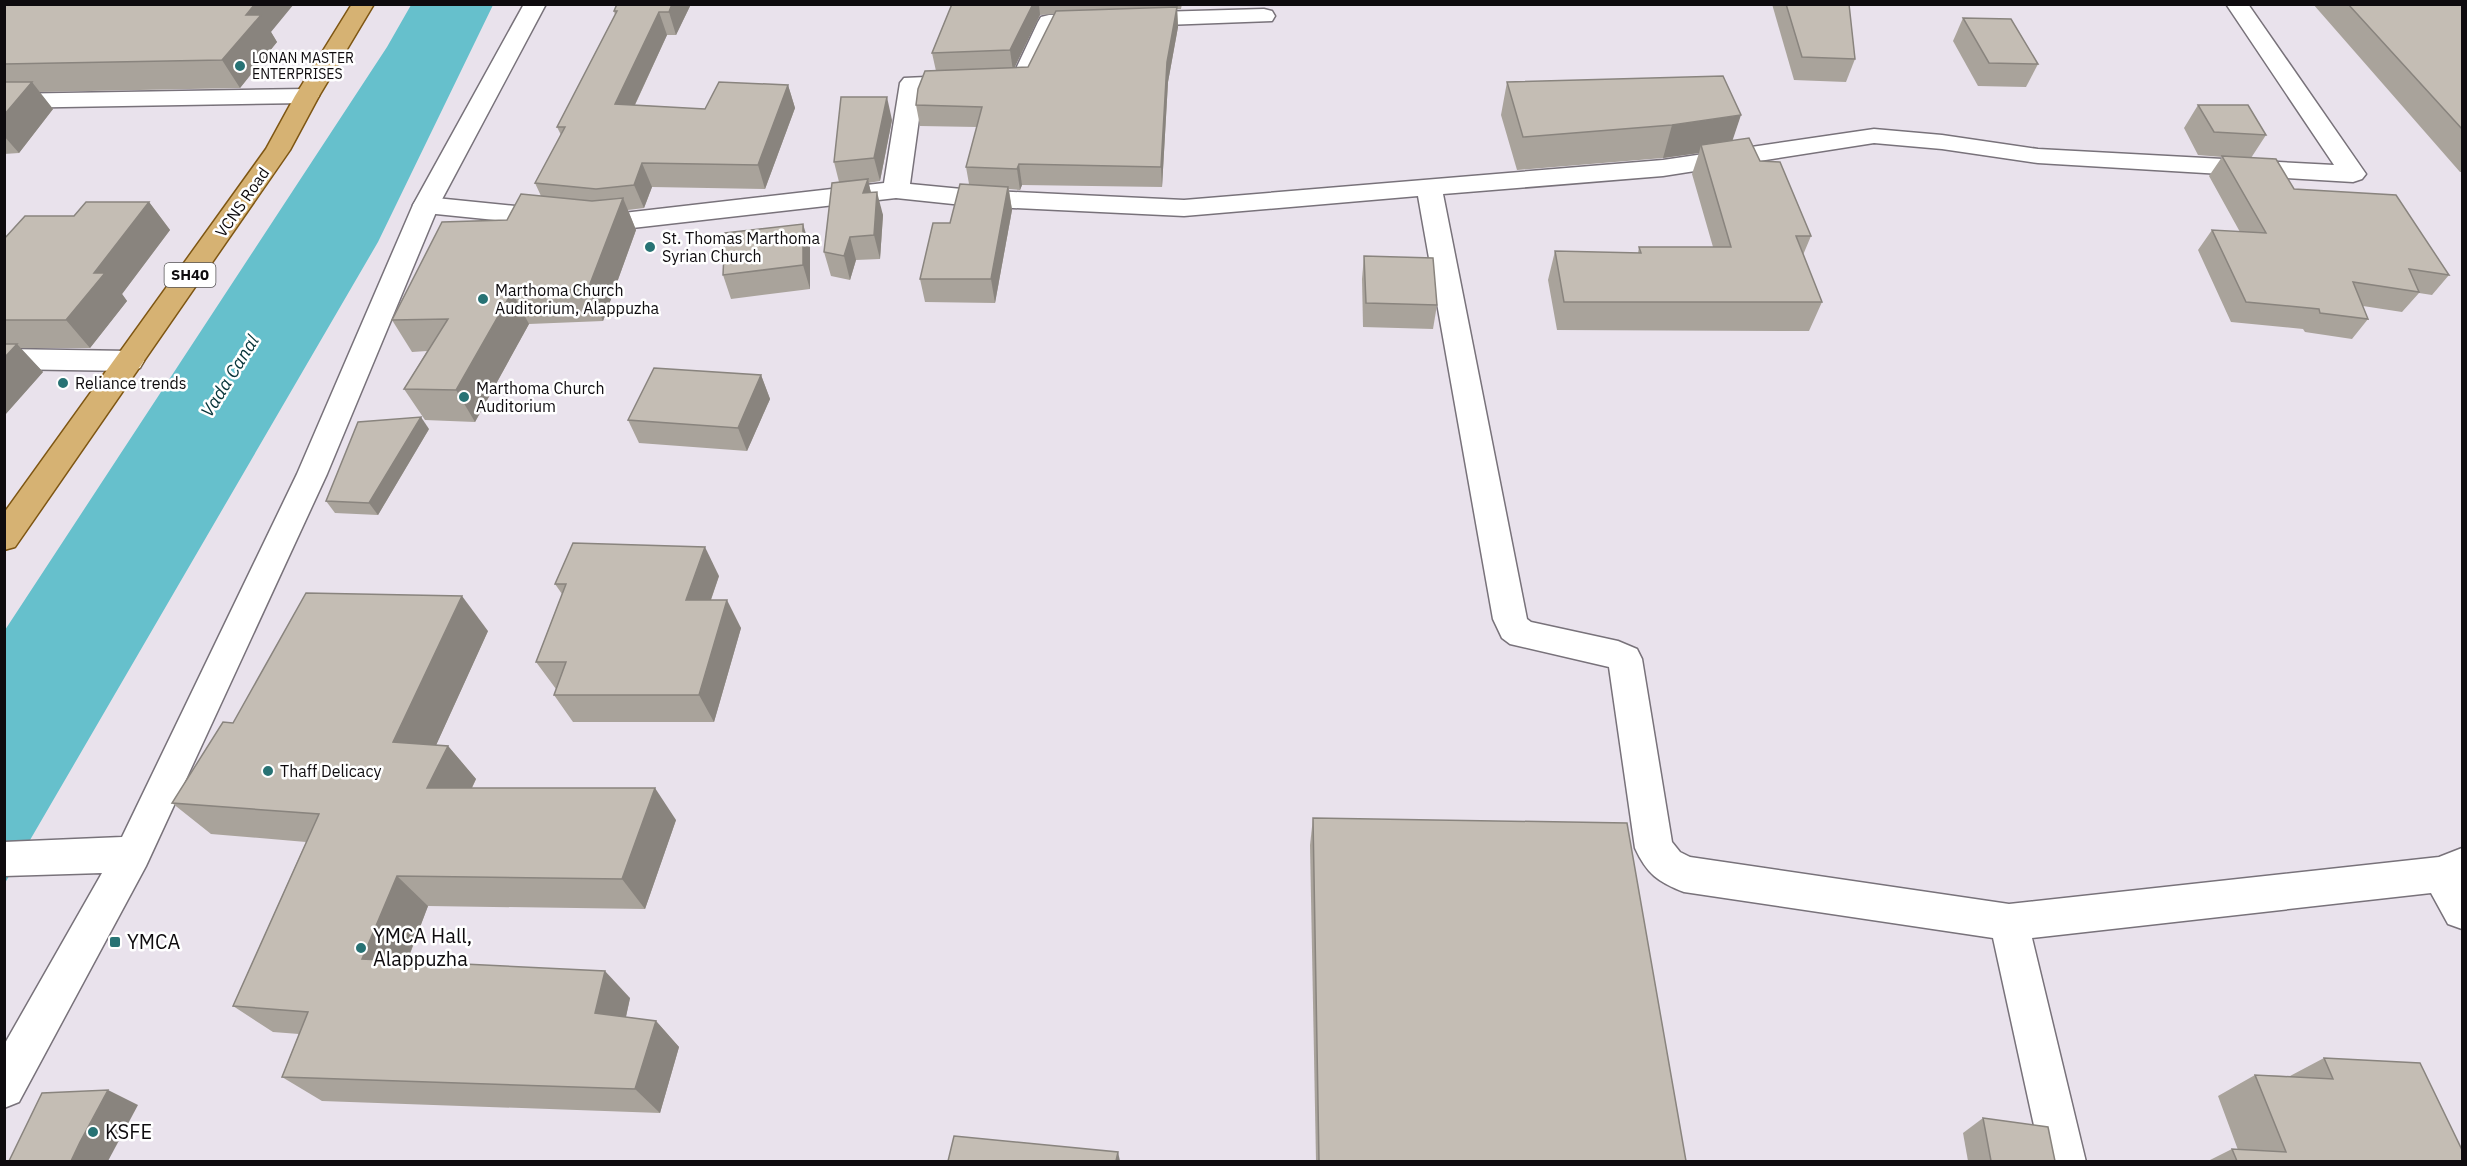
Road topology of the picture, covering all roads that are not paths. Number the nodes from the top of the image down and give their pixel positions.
1 (363, 4) edge
2 (536, 4) edge
3 (2237, 4) edge
4 (1048, 13) edge
5 (1264, 16) dead end
6 (307, 96) junction
7 (4, 101) edge
8 (1429, 187) junction
9 (896, 190) junction
10 (426, 205) junction
11 (4, 359) edge
12 (130, 361) junction
13 (4, 538) edge
14 (133, 854) junction
15 (4, 859) edge
16 (2452, 870) edge
17 (2463, 911) edge
18 (2009, 922) junction
19 (4, 1087) edge
20 (2064, 1161) edge

1 - 6 main road, VCNS Road / SH40
2 - 10 street
3 - 8 street
4 - 5 street
4 - 9 street
6 - 7 street
6 - 12 main road, VCNS Road / SH40
8 - 9 street
8 - 18 street
9 - 10 street
10 - 14 street
11 - 12 street
12 - 13 main road, VCNS Road / SH40
14 - 15 street
14 - 19 street
16 - 17 street
16 - 18 street
18 - 20 street

